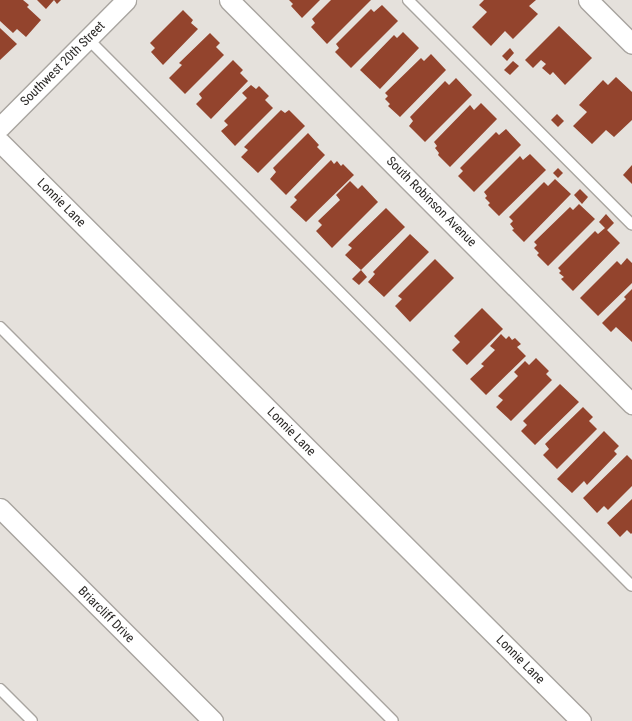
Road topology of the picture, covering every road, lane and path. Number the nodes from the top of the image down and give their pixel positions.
1 (126, 0) edge
2 (229, 0) edge
3 (408, 0) edge
4 (588, 0) edge
5 (88, 39) junction
6 (632, 44) edge
7 (0, 127) edge
8 (0, 142) edge
9 (632, 225) edge
10 (0, 327) edge
11 (632, 404) edge
12 (0, 508) edge
13 (632, 586) edge
14 (0, 689) edge
15 (32, 721) edge
16 (213, 721) edge
17 (393, 721) edge
18 (581, 721) edge

1 - 5 street, Southwest 20th Street
2 - 11 street, South Robinson Avenue
3 - 9 lane
4 - 6 street
5 - 7 street, Southwest 20th Street
5 - 13 lane
8 - 18 street, Lonnie Lane
10 - 17 lane
12 - 16 street, Briarcliff Drive
14 - 15 lane

